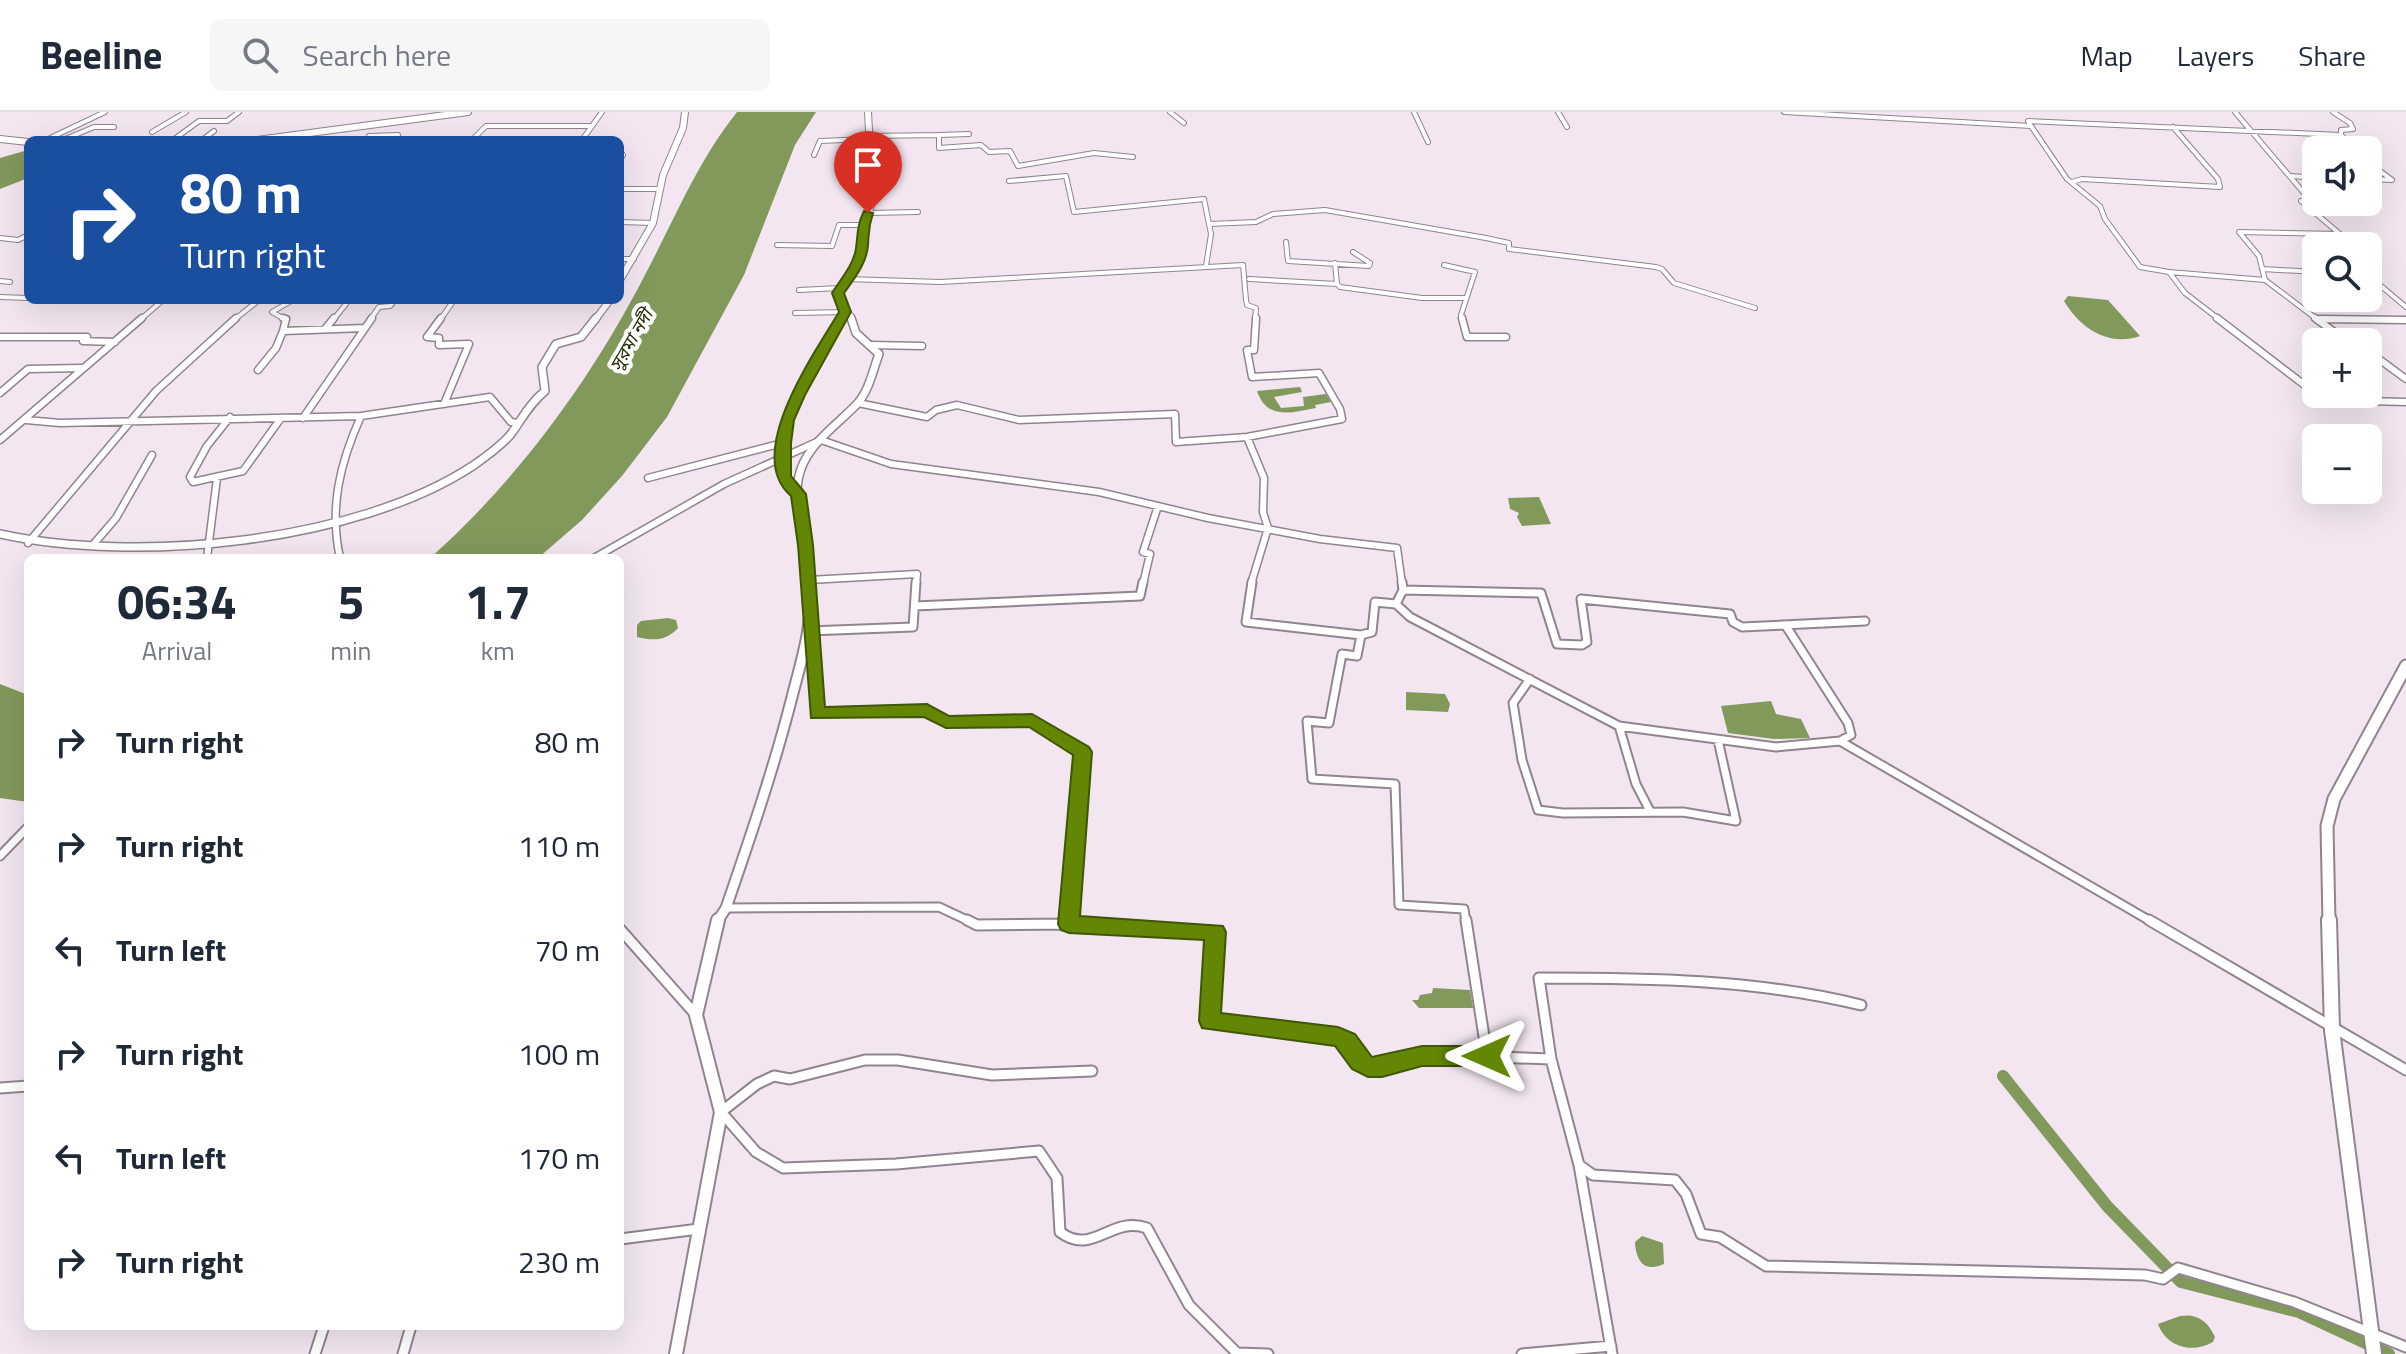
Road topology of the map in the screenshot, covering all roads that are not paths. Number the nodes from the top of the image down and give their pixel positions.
1 (105, 112) edge
2 (186, 112) edge
3 (239, 112) edge
4 (468, 112) edge
5 (602, 112) edge
6 (685, 112) edge
7 (868, 112) edge
8 (1170, 112) edge
9 (1414, 112) edge
10 (1558, 112) edge
11 (1784, 112) edge
12 (1917, 112) edge
13 (2023, 112) edge
14 (2235, 112) edge
15 (2333, 112) edge
16 (452, 113) edge
17 (1881, 114) edge
18 (1919, 119) junction
19 (402, 121) junction
20 (1184, 123) dead end
21 (2030, 123) junction
22 (591, 126) junction
23 (114, 127) dead end
24 (1567, 127) dead end
25 (2173, 127) junction
26 (214, 131) dead end
27 (2254, 131) junction
28 (152, 132) dead end
29 (314, 132) junction
30 (969, 134) dead end
31 (389, 135) junction
32 (398, 135) dead end
33 (939, 135) junction
34 (2341, 135) joint
35 (54, 136) edge
36 (73, 136) edge
37 (178, 136) edge
38 (207, 136) edge
39 (286, 136) edge
40 (310, 136) edge
41 (369, 136) dead end
42 (475, 136) edge
43 (585, 136) edge
44 (868, 137) junction
45 (0, 139) edge
46 (24, 142) edge
47 (1428, 142) dead end
48 (814, 155) dead end
49 (1133, 157) dead end
50 (2382, 172) edge
51 (2292, 176) junction
52 (2302, 177) edge
53 (2382, 180) edge
54 (1009, 181) dead end
55 (2072, 182) junction
56 (624, 189) edge
57 (659, 189) junction
58 (918, 212) dead end
59 (868, 213) junction
60 (624, 222) edge
61 (653, 223) junction
62 (1209, 224) junction
63 (863, 225) junction
64 (24, 237) edge
65 (0, 238) edge
66 (1286, 242) dead end
67 (777, 245) dead end
68 (791, 245) junction
69 (1353, 252) dead end
70 (788, 254) dead end
71 (624, 259) edge
72 (634, 259) junction
73 (1335, 263) junction
74 (1444, 265) dead end
75 (1206, 266) junction
76 (2262, 269) junction
77 (2302, 271) edge
78 (2169, 272) junction
79 (624, 274) edge
80 (847, 279) junction
81 (1249, 279) junction
82 (2265, 280) junction
83 (0, 281) edge
84 (10, 282) dead end
85 (1337, 284) junction
86 (2382, 287) edge
87 (840, 288) junction
88 (799, 290) dead end
89 (0, 297) edge
90 (24, 298) edge
91 (1465, 298) junction
92 (158, 304) edge
93 (253, 304) edge
94 (286, 304) edge
95 (346, 304) dead end
96 (392, 304) edge
97 (451, 304) edge
98 (607, 304) edge
99 (2406, 307) edge
100 (1755, 308) dead end
101 (845, 312) junction
102 (795, 313) dead end
103 (2320, 319) junction
104 (2406, 320) edge
105 (364, 328) junction
106 (2331, 328) edge
107 (325, 329) junction
108 (283, 331) junction
109 (0, 337) edge
110 (1506, 337) dead end
111 (115, 342) junction
112 (869, 345) junction
113 (922, 346) dead end
114 (2382, 361) edge
115 (82, 368) junction
116 (258, 370) dead end
117 (2406, 379) edge
118 (0, 393) edge
119 (2406, 402) edge
120 (858, 403) junction
121 (444, 404) junction
122 (361, 416) junction
123 (230, 417) junction
124 (281, 418) junction
125 (303, 418) junction
126 (26, 420) junction
127 (130, 421) junction
128 (518, 423) junction
129 (1247, 437) junction
130 (0, 440) edge
131 (821, 440) junction
132 (783, 443) junction
133 (152, 455) dead end
134 (782, 457) junction
135 (217, 478) junction
136 (648, 478) dead end
137 (798, 494) junction
138 (1158, 506) junction
139 (334, 521) junction
140 (1268, 528) junction
141 (0, 534) edge
142 (211, 542) junction
143 (28, 543) junction
144 (92, 546) junction
145 (208, 554) edge
146 (339, 554) edge
147 (601, 554) edge
148 (809, 580) junction
149 (1403, 590) junction
150 (1396, 604) junction
151 (915, 606) junction
152 (1865, 621) dead end
153 (1786, 626) junction
154 (809, 631) junction
155 (1361, 635) junction
156 (2406, 666) edge
157 (1530, 679) junction
158 (1619, 726) junction
159 (1718, 740) junction
160 (1840, 741) junction
161 (1650, 811) junction
162 (24, 831) edge
163 (0, 856) edge
164 (726, 908) junction
165 (1069, 924) junction
166 (624, 934) edge
167 (1861, 1005) dead end
168 (696, 1015) junction
169 (2332, 1030) junction
170 (1487, 1056) junction
171 (1551, 1059) junction
172 (2406, 1070) edge
173 (1092, 1071) dead end
174 (24, 1086) edge
175 (0, 1088) edge
176 (721, 1112) junction
177 (1579, 1165) junction
178 (699, 1229) junction
179 (624, 1238) edge
180 (2372, 1329) junction
181 (323, 1330) edge
182 (410, 1330) edge
183 (2406, 1347) edge
184 (1611, 1350) edge
185 (315, 1354) edge
186 (403, 1354) edge
187 (676, 1354) edge
188 (1268, 1354) edge
189 (1522, 1354) edge
190 (2374, 1354) edge

1 - 35 street
2 - 28 street
3 - 37 street
4 - 16 street
5 - 22 street
6 - 57 street
7 - 44 street
8 - 20 street
9 - 47 street
10 - 24 street
11 - 17 street
12 - 18 street
13 - 21 street
14 - 27 street
15 - 34 street
16 - 19 street
17 - 18 street
18 - 21 street
19 - 29 street
19 - 31 street
21 - 25 street
21 - 55 street
22 - 42 street
22 - 43 street
23 - 36 street
25 - 27 street
25 - 55 street
26 - 38 street
27 - 34 street
27 - 51 street
29 - 39 street
29 - 40 street
30 - 33 street
31 - 32 street
31 - 41 street
33 - 44 street
33 - 49 street
44 - 48 street
44 - 59 street
45 - 46 street
50 - 53 street
51 - 52 street
51 - 76 street
54 - 62 street
55 - 78 street
56 - 57 street
57 - 61 street
58 - 59 street
59 - 63 street
60 - 61 street
61 - 72 street
62 - 75 street
62 - 100 street
63 - 68 street
63 - 80 street
64 - 65 street
66 - 73 street
67 - 68 street
68 - 70 street
69 - 73 street
71 - 72 street
72 - 79 street
73 - 85 street
74 - 91 street
75 - 80 street
75 - 81 street
76 - 77 street
76 - 82 street
78 - 82 street
78 - 119 street
80 - 87 street
81 - 85 street
81 - 129 street
82 - 103 street
83 - 84 street
85 - 91 street
86 - 99 street
87 - 88 street
87 - 101 street
89 - 90 street
91 - 110 street
92 - 111 street
93 - 127 street
94 - 108 street
95 - 107 street
96 - 105 street
97 - 121 street
98 - 128 street
101 - 102 street
101 - 112 street
101 - 132 street
103 - 104 street
103 - 106 street
105 - 107 street
105 - 125 street
107 - 108 street
108 - 116 street
109 - 111 street
111 - 115 street
112 - 113 street
112 - 120 street
114 - 117 street
115 - 118 street
115 - 126 street
120 - 129 street
120 - 131 street
121 - 122 street
121 - 128 street
122 - 125 street
122 - 139 street
123 - 124 street
123 - 127 street
123 - 135 street
124 - 125 street
124 - 135 street
126 - 127 street
126 - 130 street
127 - 143 street
128 - 139 street
129 - 140 street
131 - 134 street
131 - 137 street
131 - 138 street
132 - 134 street
132 - 136 street
133 - 144 street
134 - 137 street
134 - 147 street
135 - 142 street
137 - 148 street
138 - 140 street
138 - 151 street
139 - 142 street
139 - 146 street
140 - 149 street
140 - 155 street
141 - 143 street
142 - 144 street
142 - 145 street
143 - 144 street
148 - 151 street
148 - 154 street
149 - 150 street
149 - 153 street
150 - 155 street
150 - 157 street
151 - 154 street
152 - 153 street
153 - 160 street
154 - 164 street
154 - 165 street
155 - 170 street
156 - 169 main road
157 - 158 street
157 - 161 street
158 - 159 street
158 - 161 street
159 - 160 street
159 - 161 street
160 - 169 street
162 - 163 street
164 - 165 street
164 - 168 street
165 - 170 street
166 - 168 street
167 - 171 street
168 - 176 street
169 - 172 street
169 - 180 main road
170 - 171 street
171 - 177 street
173 - 176 street
174 - 175 street
176 - 178 street
176 - 188 street
177 - 180 street
177 - 184 street
178 - 179 street
178 - 187 street
180 - 183 street
180 - 190 main road
181 - 185 street
182 - 186 street
184 - 189 street

